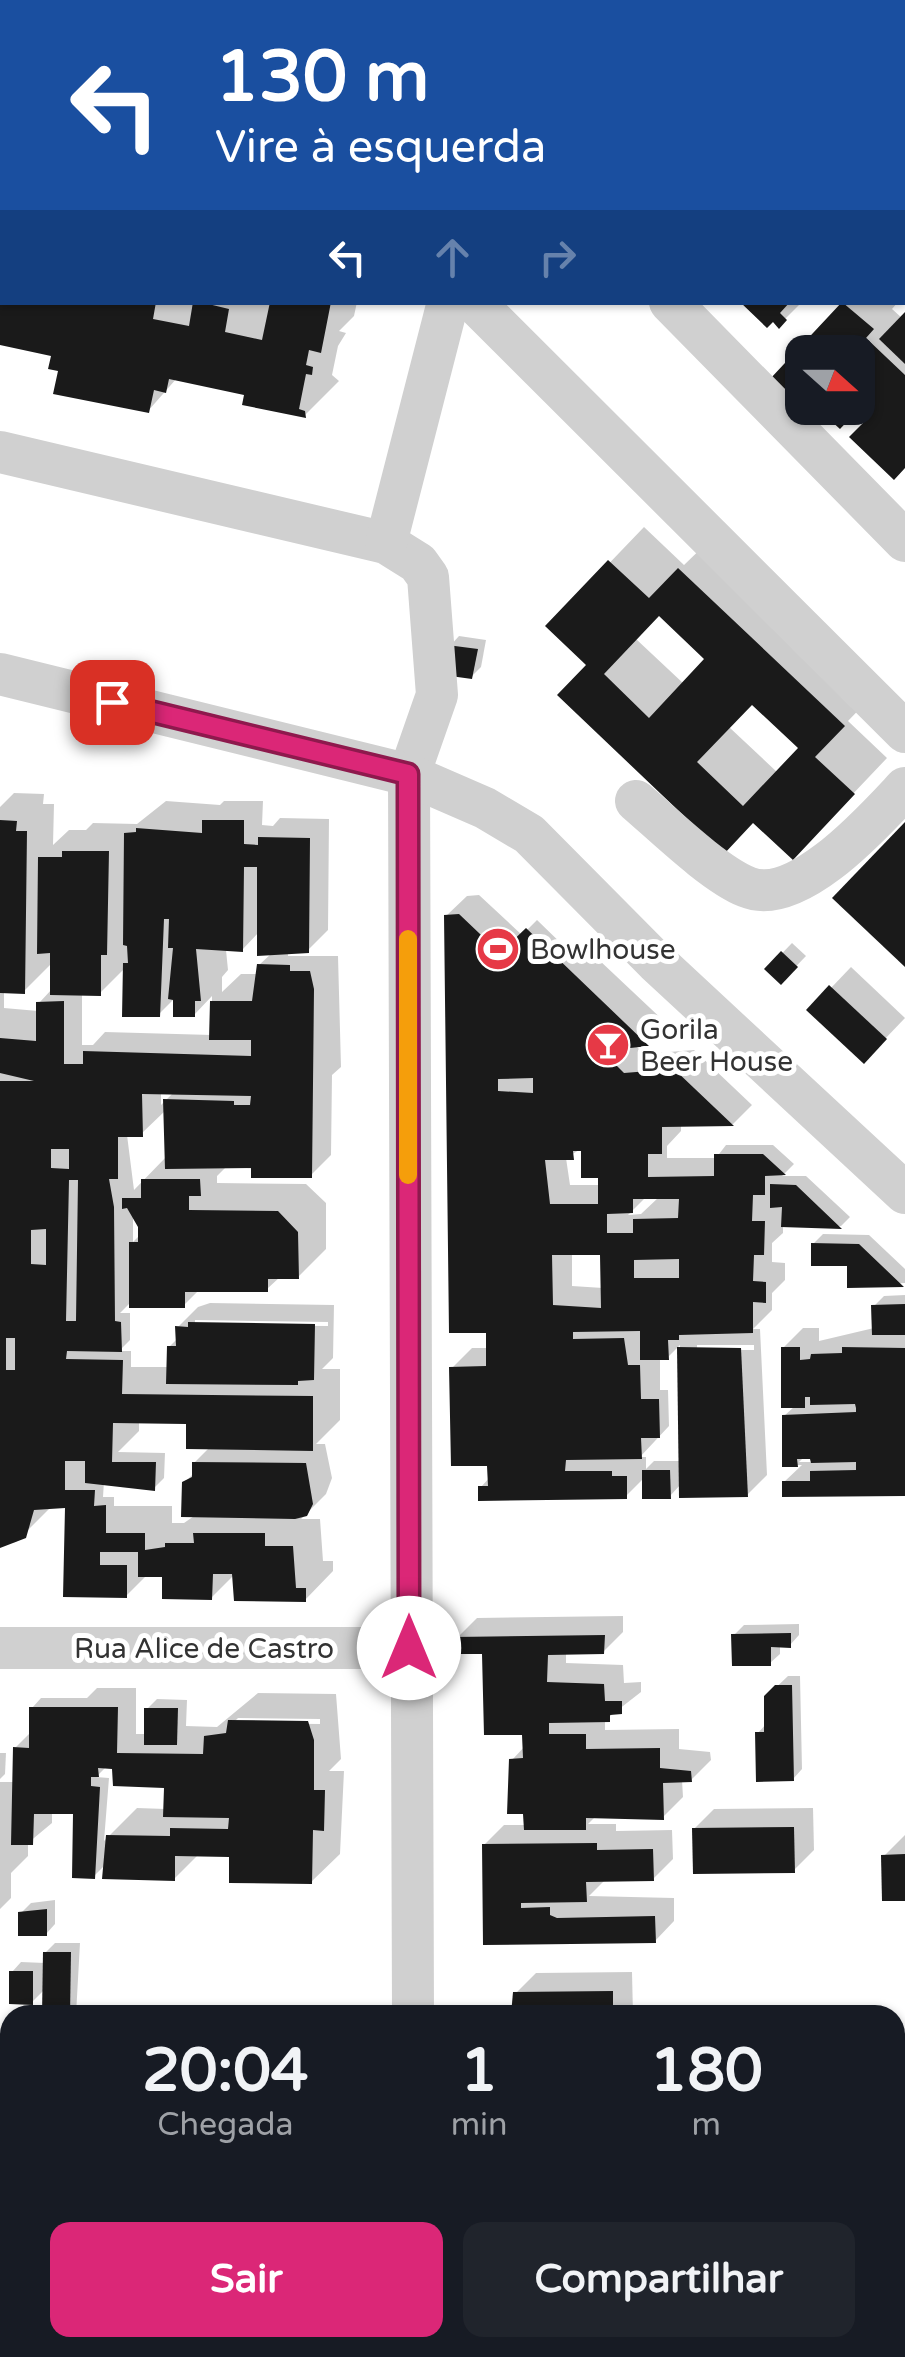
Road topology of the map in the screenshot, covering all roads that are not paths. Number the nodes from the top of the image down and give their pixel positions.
1 (447, 305) edge
2 (477, 305) edge
3 (673, 305) edge
4 (0, 452) edge
5 (905, 542) edge
6 (386, 544) junction
7 (0, 674) edge
8 (905, 732) edge
9 (408, 774) junction
10 (905, 788) edge
11 (636, 801) dead end
12 (905, 1193) edge
13 (0, 1648) edge
14 (409, 1648) junction
15 (414, 2005) edge

1 - 6 street
2 - 8 street
3 - 5 street
4 - 6 street
6 - 9 street
7 - 9 street
9 - 12 street
9 - 14 street
10 - 11 street
13 - 14 street, Rua Alice de Castro
14 - 15 street

